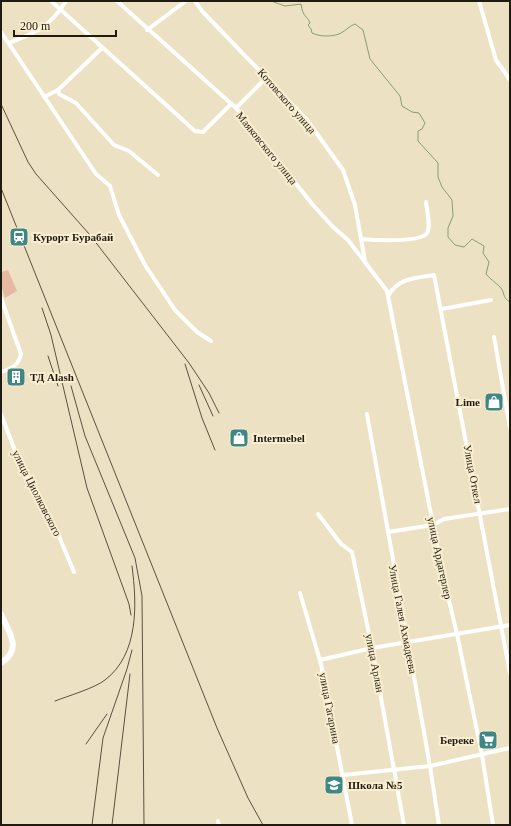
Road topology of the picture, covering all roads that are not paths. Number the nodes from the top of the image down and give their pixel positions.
1 (51, 1) edge
2 (66, 1) edge
3 (117, 1) edge
4 (186, 1) edge
5 (195, 1) edge
6 (479, 1) edge
7 (60, 10) junction
8 (147, 30) junction
9 (1, 32) edge
10 (9, 43) junction
11 (102, 48) junction
12 (266, 77) junction
13 (510, 80) edge
14 (58, 90) junction
15 (44, 97) junction
16 (231, 104) junction
17 (236, 108) junction
18 (158, 175) dead end
19 (426, 202) dead end
20 (361, 239) junction
21 (365, 262) junction
22 (388, 293) junction
23 (1, 298) edge
24 (490, 300) dead end
25 (442, 309) junction
26 (494, 337) dead end
27 (211, 340) dead end
28 (1, 372) edge
29 (1, 414) edge
30 (367, 414) dead end
31 (510, 428) edge
32 (510, 509) edge
33 (318, 514) dead end
34 (480, 514) junction
35 (433, 525) junction
36 (388, 532) junction
37 (74, 572) dead end
38 (300, 593) dead end
39 (1, 614) edge
40 (510, 625) edge
41 (501, 627) junction
42 (457, 634) junction
43 (408, 643) junction
44 (372, 648) junction
45 (320, 660) junction
46 (1, 663) edge
47 (510, 673) edge
48 (510, 748) edge
49 (482, 755) junction
50 (430, 766) junction
51 (394, 770) junction
52 (343, 775) junction
53 (352, 825) edge
54 (404, 825) edge
55 (439, 825) edge
56 (493, 825) edge

1 - 7 street
2 - 7 street
3 - 8 street, Маяковского улица
4 - 8 street
5 - 12 street, Котовского улица
6 - 13 street
7 - 10 street
7 - 11 street
8 - 16 street, Маяковского улица
9 - 10 street
10 - 15 street
11 - 14 street
11 - 16 street
12 - 17 street
12 - 20 street, Котовского улица
14 - 15 street
14 - 18 street
15 - 27 street
16 - 17 street, Маяковского улица
17 - 21 street, Маяковского улица
19 - 20 street
20 - 21 street, Котовского улица
21 - 22 street, Маяковского улица
22 - 25 street, Улица Откел
22 - 35 street, улица Ардагерлер
23 - 28 street
24 - 25 street
25 - 34 street, Улица Откел
26 - 31 street
29 - 37 street, улица Циолковского
30 - 36 street, Улица Галея Ахмадеева
32 - 34 street
33 - 44 street, улица Арлан
34 - 35 street
34 - 41 street, Улица Откел
35 - 36 street
35 - 42 street, улица Ардагерлер
36 - 43 street, Улица Галея Ахмадеева
38 - 45 street, улица Гагарина
39 - 46 main road
40 - 41 street
41 - 42 street
41 - 47 street, Улица Откел
42 - 43 street
42 - 49 street, улица Ардагерлер
43 - 44 street
43 - 50 street, Улица Галея Ахмадеева
44 - 45 street
44 - 51 street, улица Арлан
45 - 52 street, улица Гагарина
48 - 49 street
49 - 50 street
49 - 56 street, улица Ардагерлер
50 - 51 street
50 - 55 street, Улица Галея Ахмадеева
51 - 52 street
51 - 54 street, улица Арлан
52 - 53 street, улица Гагарина

